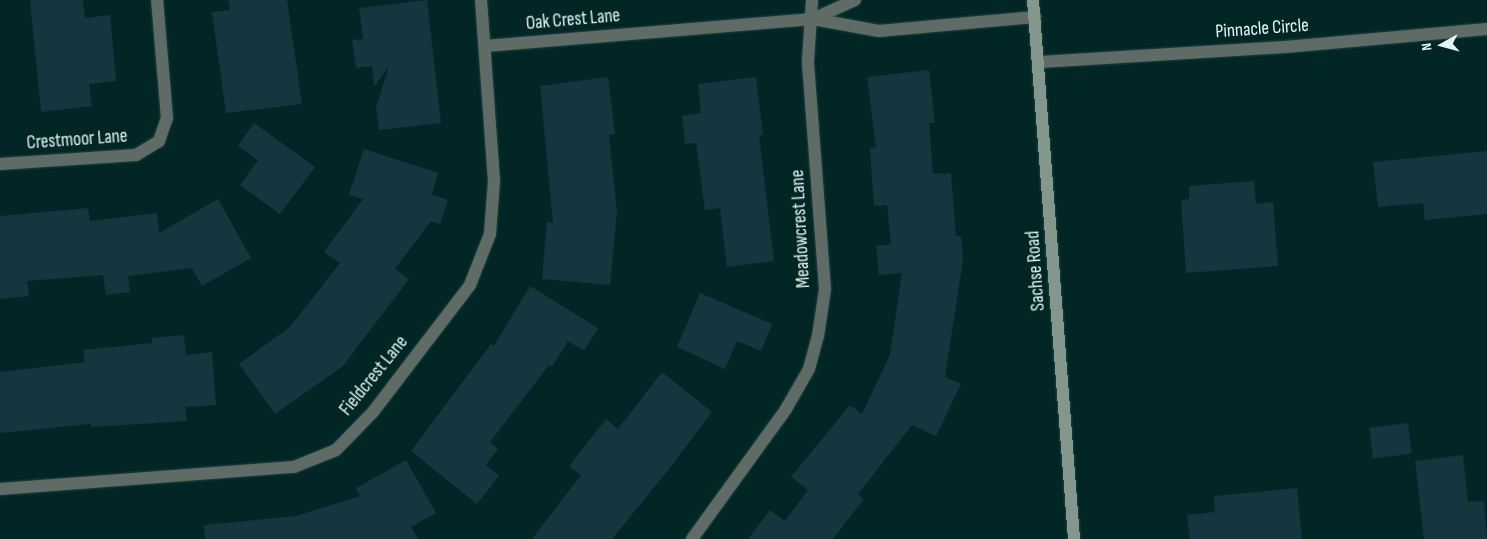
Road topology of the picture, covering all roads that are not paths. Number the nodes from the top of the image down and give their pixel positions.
1 (157, 0) edge
2 (481, 0) edge
3 (812, 0) edge
4 (855, 0) edge
5 (1033, 0) edge
6 (1035, 16) junction
7 (813, 19) junction
8 (1487, 29) edge
9 (485, 46) junction
10 (1040, 62) junction
11 (0, 164) edge
12 (0, 489) edge
13 (692, 539) edge
14 (1074, 539) edge

1 - 11 street, Crestmoor Lane
2 - 9 street, Fieldcrest Lane
3 - 7 street, Meadowcrest Lane
4 - 7 street, Oak Crest Lane
5 - 6 main road, Sachse Road
6 - 7 street, Oak Crest Lane
6 - 10 main road, Sachse Road
7 - 9 street, Oak Crest Lane
7 - 13 street, Meadowcrest Lane
8 - 10 street, Pinnacle Circle
9 - 12 street, Fieldcrest Lane
10 - 14 main road, Sachse Road

